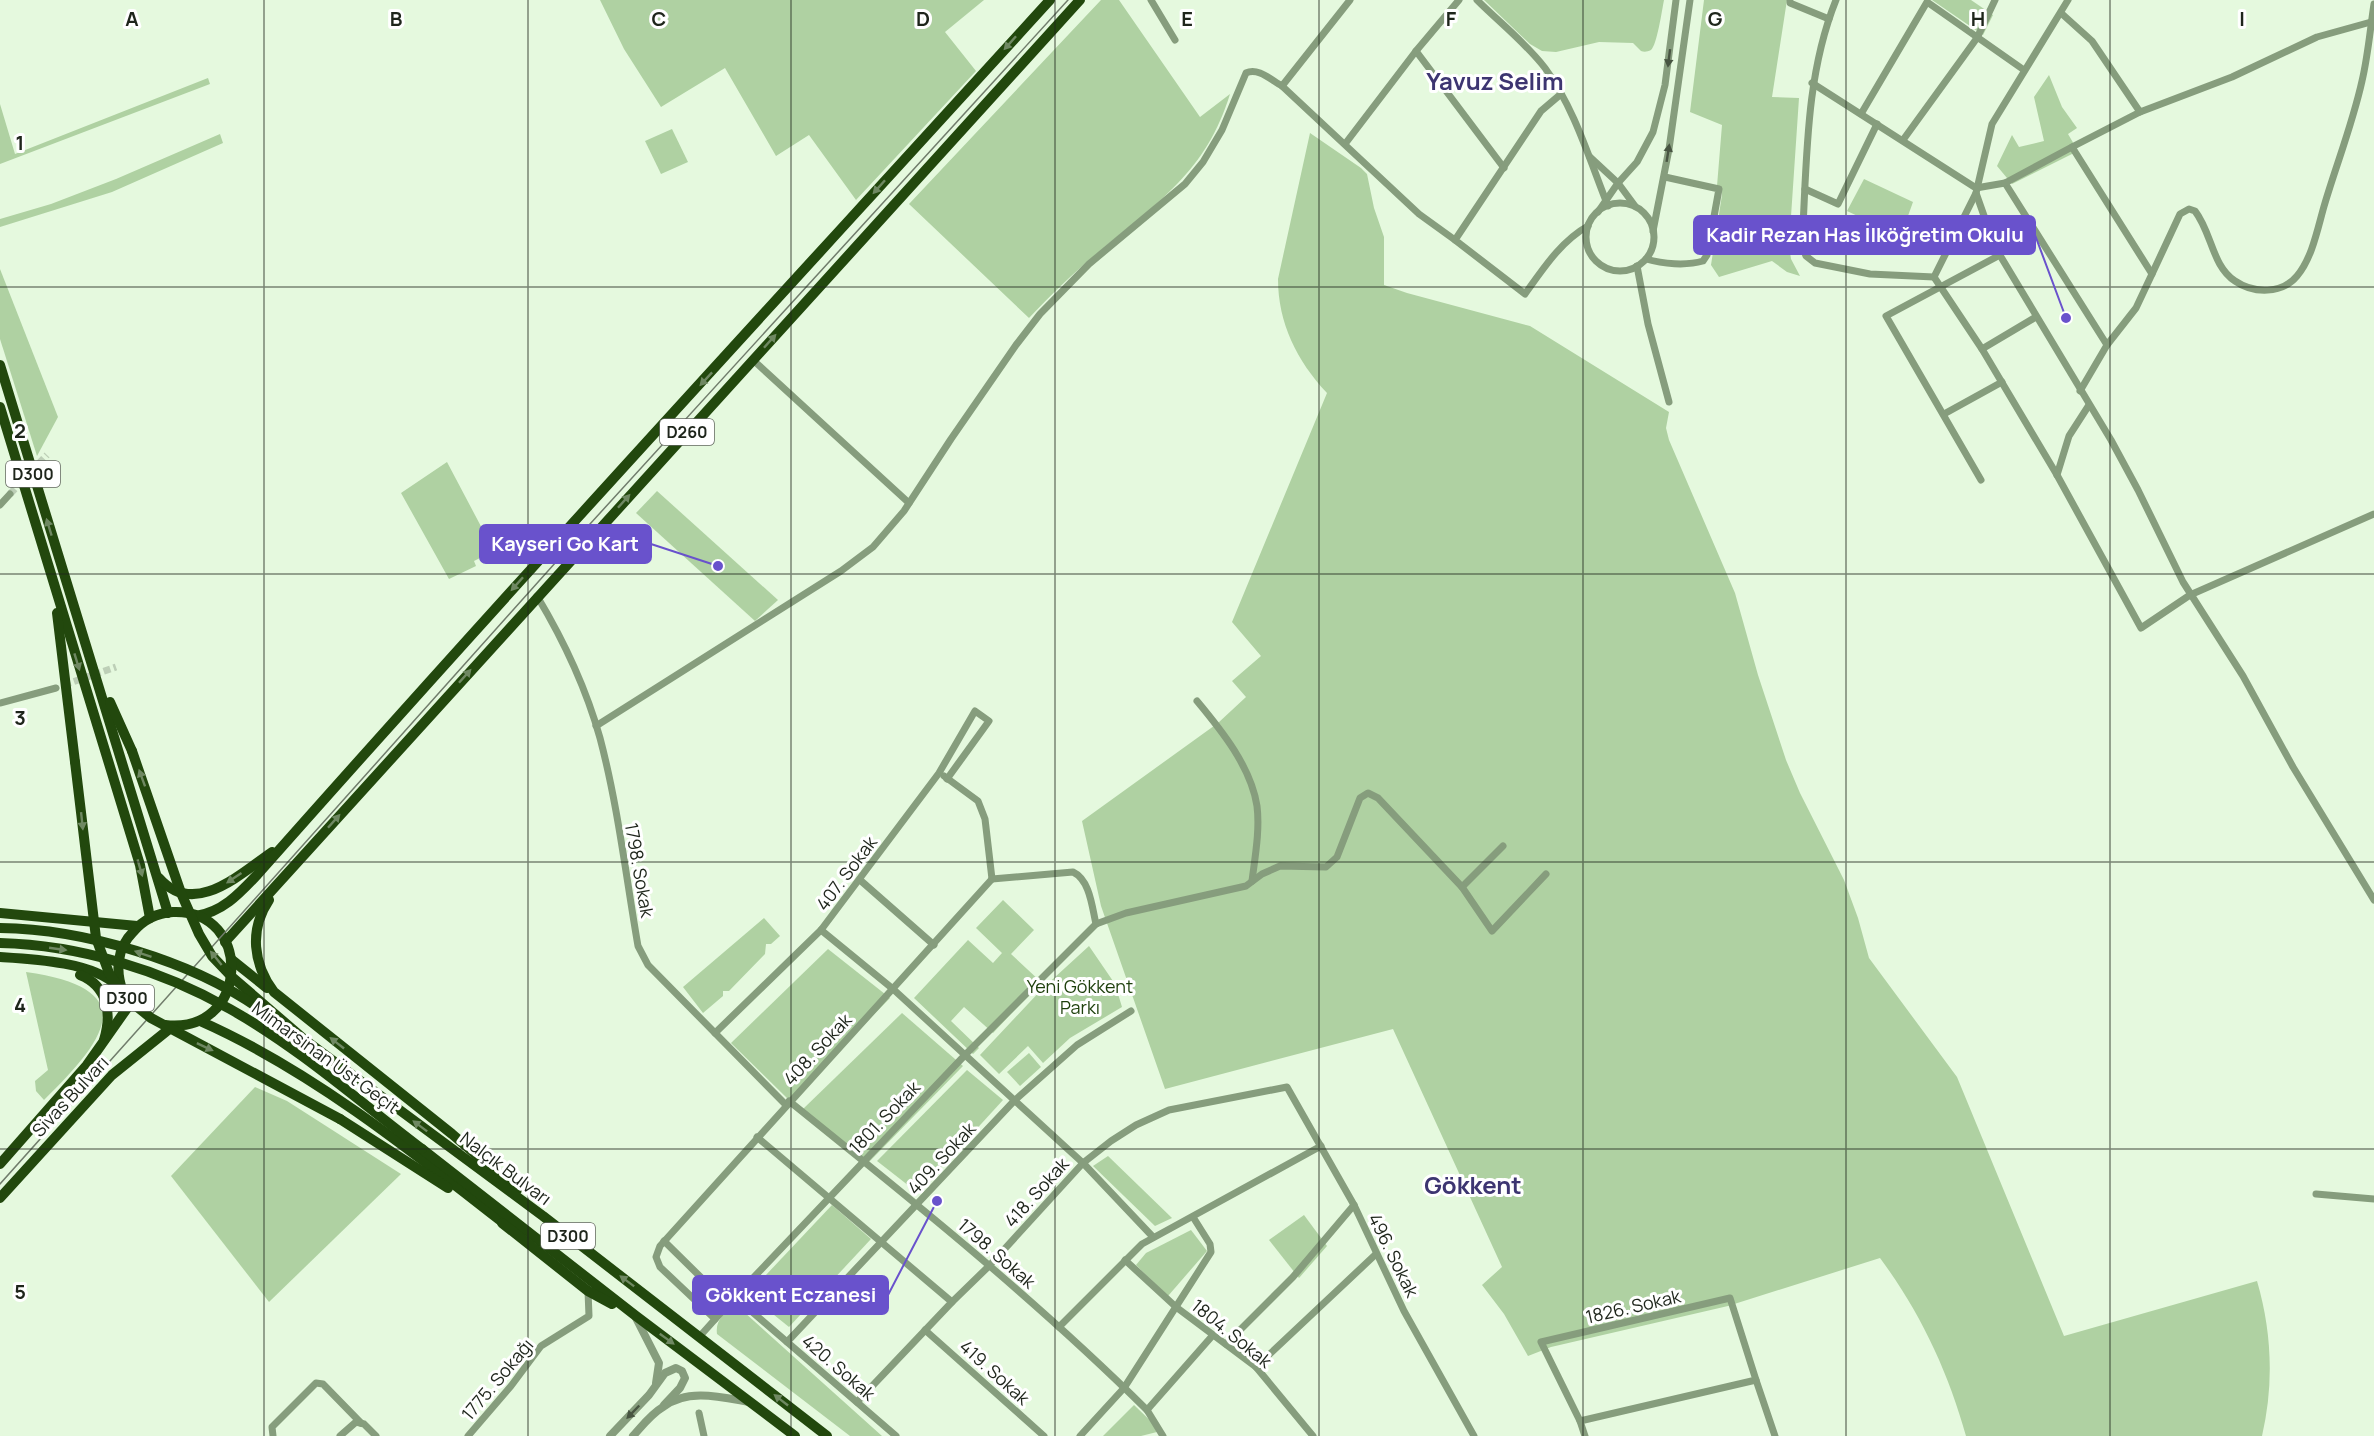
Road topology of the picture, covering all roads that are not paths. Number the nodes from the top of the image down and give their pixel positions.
1 (1050, 0) edge
2 (1080, 0) edge
3 (1151, 0) edge
4 (1350, 0) edge
5 (1460, 0) edge
6 (1477, 0) edge
7 (1676, 0) edge
8 (1690, 0) edge
9 (1790, 0) edge
10 (1836, 0) edge
11 (1995, 0) edge
12 (2068, 0) edge
13 (2374, 4) edge
14 (2061, 13) junction
15 (1829, 19) junction
16 (2371, 22) junction
17 (1977, 38) junction
18 (1175, 40) dead end
19 (1416, 51) junction
20 (2024, 70) junction
21 (1812, 83) junction
22 (1282, 86) junction
23 (1561, 94) junction
24 (2140, 112) junction
25 (1862, 114) junction
26 (1877, 124) junction
27 (1903, 140) junction
28 (1345, 144) junction
29 (2072, 147) junction
30 (1589, 156) junction
31 (1504, 168) junction
32 (1665, 177) junction
33 (1618, 183) junction
34 (2006, 183) junction
35 (1805, 189) junction
36 (1976, 190) junction
37 (1607, 203) junction
38 (1637, 208) junction
39 (1588, 226) junction
40 (2032, 226) junction
41 (1653, 231) junction
42 (1455, 240) junction
43 (1995, 247) junction
44 (2000, 255) junction
45 (1646, 259) junction
46 (1637, 266) junction
47 (2152, 274) junction
48 (1934, 277) junction
49 (1941, 286) junction
50 (2036, 317) junction
51 (2107, 345) junction
52 (1982, 349) junction
53 (753, 360) junction
54 (0, 365) edge
55 (2002, 382) junction
56 (2080, 391) junction
57 (1669, 402) dead end
58 (2089, 405) junction
59 (0, 407) edge
60 (1944, 414) junction
61 (2057, 475) junction
62 (1981, 480) dead end
63 (10, 494) tunnel mouth
64 (909, 503) junction
65 (0, 505) edge
66 (2374, 514) edge
67 (54, 586) junction
68 (2190, 595) junction
69 (537, 596) junction
70 (93, 664) junction
71 (56, 688) tunnel mouth
72 (1197, 701) dead end
73 (0, 703) edge
74 (596, 726) junction
75 (939, 773) junction
76 (947, 779) junction
77 (283, 845) junction
78 (1503, 846) dead end
79 (295, 865) junction
80 (1546, 874) dead end
81 (157, 877) junction
82 (992, 879) junction
83 (860, 880) junction
84 (1252, 881) junction
85 (1462, 887) junction
86 (2374, 900) edge
87 (0, 913) edge
88 (168, 913) junction
89 (196, 916) junction
90 (150, 918) junction
91 (1096, 924) junction
92 (137, 926) junction
93 (0, 928) edge
94 (821, 930) junction
95 (225, 942) junction
96 (0, 944) edge
97 (934, 945) junction
98 (0, 957) edge
99 (41, 960) junction
100 (232, 960) junction
101 (892, 989) junction
102 (124, 994) junction
103 (277, 995) junction
104 (130, 1004) junction
105 (1131, 1011) dead end
106 (200, 1021) junction
107 (173, 1026) junction
108 (715, 1033) junction
109 (305, 1040) junction
110 (99, 1050) junction
111 (964, 1055) junction
112 (1287, 1087) joint
113 (1014, 1101) junction
114 (788, 1103) junction
115 (757, 1137) junction
116 (1321, 1146) junction
117 (422, 1149) joint
118 (863, 1161) junction
119 (1083, 1163) junction
120 (0, 1164) edge
121 (2316, 1194) dead end
122 (829, 1197) junction
123 (0, 1198) edge
124 (2374, 1199) edge
125 (918, 1204) junction
126 (1354, 1205) junction
127 (543, 1216) junction
128 (1193, 1216) junction
129 (506, 1225) junction
130 (1153, 1237) junction
131 (664, 1241) junction
132 (883, 1242) junction
133 (1376, 1254) junction
134 (1125, 1260) junction
135 (989, 1266) junction
136 (588, 1291) junction
137 (735, 1297) junction
138 (952, 1302) junction
139 (728, 1304) junction
140 (1176, 1307) junction
141 (636, 1316) junction
142 (715, 1319) junction
143 (1059, 1327) junction
144 (925, 1330) junction
145 (1214, 1335) junction
146 (700, 1336) junction
147 (787, 1342) junction
148 (1226, 1344) junction
149 (1256, 1367) junction
150 (1756, 1380) junction
151 (655, 1386) junction
152 (1124, 1388) junction
153 (751, 1402) junction
154 (857, 1402) junction
155 (664, 1406) junction
156 (1147, 1410) junction
157 (699, 1413) dead end
158 (1580, 1421) junction
159 (361, 1423) junction
160 (273, 1436) edge
161 (340, 1436) edge
162 (376, 1436) edge
163 (468, 1436) edge
164 (609, 1436) edge
165 (633, 1436) edge
166 (704, 1436) edge
167 (795, 1436) edge
168 (827, 1436) edge
169 (896, 1436) edge
170 (1044, 1436) edge
171 (1080, 1436) edge
172 (1163, 1436) edge
173 (1313, 1436) edge
174 (1474, 1436) edge
175 (1585, 1436) edge
176 (1775, 1436) edge

1 -> 77 highway, D260
53 -> 2 highway, D260
3 - 18 street
4 - 22 street
5 - 19 street
6 - 23 street
7 -> 33 street
32 -> 8 street
9 - 15 street
10 - 15 street
11 - 17 street
12 - 14 street
13 - 16 street
14 - 20 street
14 - 24 street
15 - 21 street
16 - 24 street
16 - 47 street
17 - 20 street
17 - 25 street
17 - 27 street
19 - 28 street
19 - 31 street
20 - 36 street
21 - 25 street
21 - 35 street
22 - 28 street
22 - 64 street
23 - 30 street
23 - 31 street
24 - 29 street
25 - 26 street
26 - 27 street
26 - 35 street
27 - 36 street
28 - 42 street
29 - 34 street
29 - 47 street
30 - 33 street
30 - 37 street
31 - 42 street
32 - 41 street
32 - 45 street
33 - 37 street
33 - 38 street
34 - 36 street
34 - 40 street
35 - 48 street
36 - 43 street
36 - 48 street
37 - 38 street
37 - 39 street
38 - 41 street
39 - 42 street
39 - 46 street
40 - 43 street
40 - 51 street
41 - 45 street
43 - 44 street
44 - 49 street
44 - 50 street
45 - 46 street
46 - 57 street
47 - 51 street
48 - 49 street
49 - 52 street
49 - 60 street
50 - 52 street
50 - 56 street
51 - 56 street
52 - 55 street
53 - 64 street
69 -> 53 highway, D260
70 -> 54 highway, D300
55 - 60 street
55 - 61 street
56 - 58 street
58 - 61 street
58 - 68 street
59 - 67 highway, D300
60 - 62 street
61 - 68 street
63 - 65 street
64 - 74 street
66 - 68 street
67 -> 90 highway, D300
67 -> 129 highway, D300, bridge
68 - 86 street
69 - 74 street, 1798. Sokak
79 -> 69 highway, D260
70 - 81 highway, D300
109 -> 70 highway, D300, bridge
71 - 73 street
72 - 84 street
74 - 108 street, 1798. Sokak
75 - 76 street
75 - 76 street, 407. Sokak
75 - 83 street, 407. Sokak
76 - 82 street
77 -> 81 highway
77 - 89 highway
78 - 85 street
79 - 95 highway
79 - 103 highway
80 - 85 street
81 - 88 highway, D300
82 - 91 street
82 - 97 street, 408. Sokak
83 - 94 street, 407. Sokak
83 - 97 street
84 - 85 street
84 - 91 street
87 - 92 highway
88 - 89 highway
88 - 90 highway
89 - 95 highway
90 - 92 highway
91 - 111 street, 1801. Sokak
92 - 102 highway
109 -> 93 highway, Mimarsinan Üst Geçit, bridge
94 - 101 street
94 - 108 street, 407. Sokak
95 - 100 highway
96 -> 117 highway, Mimarsinan Üst Geçit, bridge
97 - 101 street, 408. Sokak
98 - 99 highway
99 - 102 highway
99 - 110 highway
100 - 103 highway
100 - 106 highway
101 - 111 street
101 - 114 street, 408. Sokak
102 - 104 highway
127 -> 103 highway
104 - 107 highway
104 - 110 highway, Sivas Bulvarı
105 - 113 street, 409. Sokak
106 - 107 highway
106 - 129 highway
107 - 123 highway, Sivas Bulvarı
108 - 114 street, 1798. Sokak
127 -> 109 highway, Nalçık Bulvarı / D300
110 - 120 highway, Sivas Bulvarı
111 - 113 street
111 - 118 street, 1801. Sokak
112 - 116 street, 496. Sokak
112 - 119 street, 418. Sokak
113 - 119 street
113 - 125 street, 409. Sokak
114 - 115 street, 408. Sokak
114 - 118 street, 1798. Sokak
115 - 122 street
115 - 131 street, 408. Sokak
116 - 126 street, 496. Sokak
116 - 128 street
117 - 141 highway, Nalçık Bulvarı / D300
118 - 122 street, 1801. Sokak
118 - 125 street, 1798. Sokak
119 - 130 street
119 - 135 street, 418. Sokak
121 - 124 street
122 - 132 street
122 - 137 street, 1801. Sokak
125 - 132 street, 409. Sokak
125 - 135 street, 1798. Sokak
126 - 133 street, 496. Sokak
126 - 148 street
146 -> 127 highway, Nalçık Bulvarı / D300
128 - 130 street
128 - 140 street
129 - 136 highway
130 - 134 street
131 - 139 street
131 - 142 street
132 - 138 street
132 - 147 street, 409. Sokak
133 - 149 street
133 - 174 street, 496. Sokak
134 - 140 street, 1804. Sokak
134 - 143 street
135 - 138 street, 418. Sokak
135 - 143 street, 1798. Sokak
136 - 141 highway
136 - 163 street, 1775. Sokağı
137 - 139 street, 1801. Sokak
137 - 147 street, 420. Sokak
138 - 144 street, 418. Sokak
139 - 142 street, 1801. Sokak
140 - 145 street, 1804. Sokak
140 - 152 street
141 - 151 street
141 -> 153 highway, Nalçık Bulvarı / D300
142 - 146 street, 1801. Sokak
143 - 152 street, 1798. Sokak
144 - 154 street, 418. Sokak
144 - 170 street, 419. Sokak
145 - 148 street, 1804. Sokak
145 - 156 street
168 -> 146 highway, Nalçık Bulvarı / D300
147 - 154 street, 420. Sokak
148 - 149 street, 1804. Sokak
149 - 173 street, 1804. Sokak
150 - 158 street
150 - 158 street, 1826. Sokak
150 - 176 street
151 - 155 street
151 -> 164 street
152 - 156 street, 1798. Sokak
152 - 171 street
153 - 155 street
153 - 167 highway, Nalçık Bulvarı / D300
154 - 169 street, 420. Sokak
155 - 165 street
156 - 172 street, 1798. Sokak
157 - 166 street
158 - 175 street
159 - 160 street
159 - 161 street
159 - 162 street

